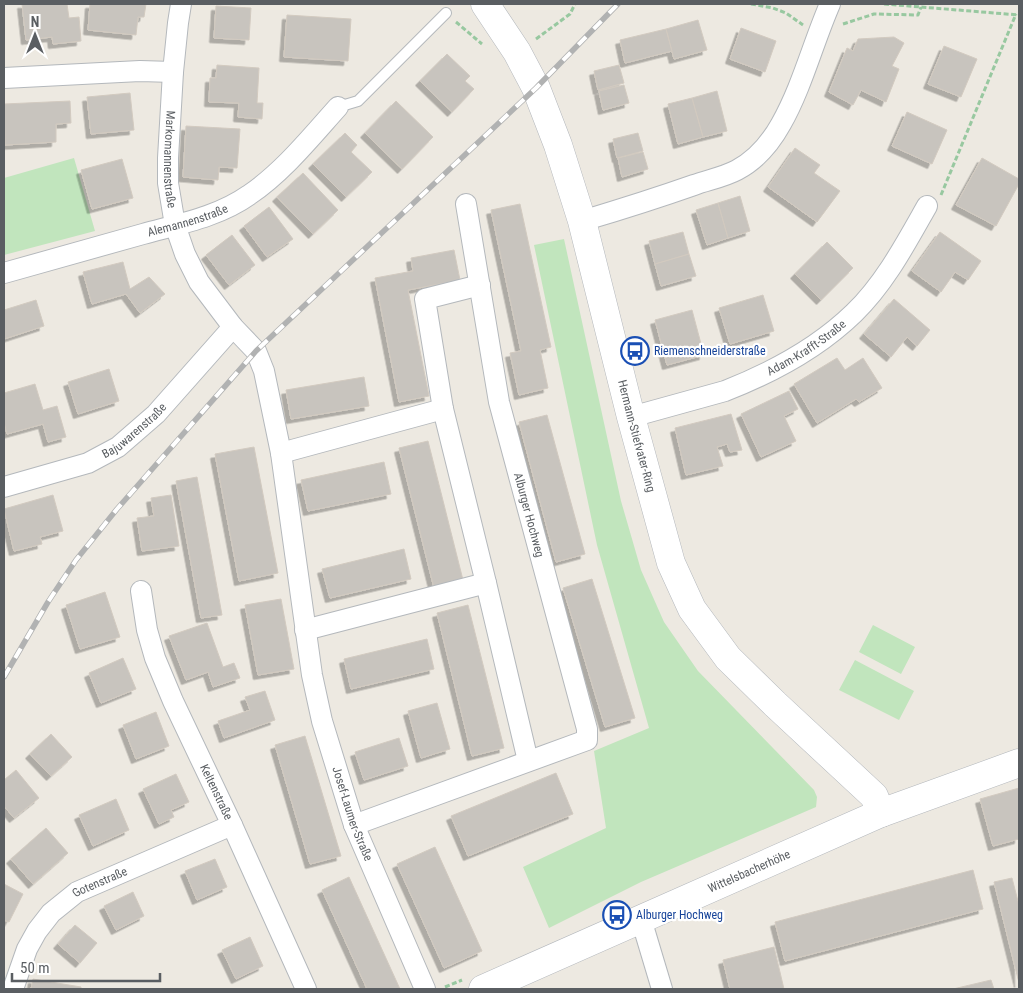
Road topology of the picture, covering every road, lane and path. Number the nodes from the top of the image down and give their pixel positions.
1 (181, 4) edge
2 (575, 4) edge
3 (884, 4) edge
4 (488, 8) edge
5 (827, 12) edge
6 (446, 14) joint
7 (1018, 14) edge
8 (488, 49) dead end
9 (517, 52) junction
10 (173, 72) junction
11 (4, 78) edge
12 (338, 107) joint
13 (466, 204) dead end
14 (927, 206) joint
15 (582, 221) junction
16 (175, 225) junction
17 (4, 273) edge
18 (480, 285) junction
19 (234, 326) junction
20 (256, 350) joint
21 (443, 409) junction
22 (631, 417) junction
23 (280, 453) junction
24 (4, 487) edge
25 (486, 583) junction
26 (141, 591) dead end
27 (305, 630) junction
28 (528, 761) junction
29 (1019, 762) edge
30 (881, 813) junction
31 (232, 825) junction
32 (354, 825) junction
33 (641, 919) junction
34 (13, 989) edge
35 (306, 989) edge
36 (425, 989) edge
37 (483, 989) edge
38 (662, 989) edge

1 - 10 street, Markomannenstraße
2 - 9 path
3 - 7 path
4 - 9 street, Hermann-Stiefvater-Ring
5 - 15 street
6 - 8 path
6 - 12 lane
7 - 14 path
9 - 15 street, Hermann-Stiefvater-Ring
10 - 11 street
10 - 16 street, Markomannenstraße
12 - 16 street, Alemannenstraße
13 - 18 street, Alburger Hochweg
14 - 22 street, Adam-Krafft-Straße
15 - 22 street, Hermann-Stiefvater-Ring
16 - 17 street, Alemannenstraße
16 - 19 street, Markomannenstraße
18 - 21 street
18 - 28 street, Alburger Hochweg
19 - 20 street, Markomannenstraße
19 - 24 street, Bajuwarenstraße
20 - 23 street, Josef-Laumer-Straße
21 - 23 street
21 - 25 street
22 - 30 street, Hermann-Stiefvater-Ring
23 - 27 street, Josef-Laumer-Straße
25 - 27 street
25 - 28 street
26 - 31 street, Keltenstraße
27 - 32 street, Josef-Laumer-Straße
28 - 32 street, Alburger Hochweg
29 - 30 street, Wittelsbacherhöhe
30 - 33 street, Wittelsbacherhöhe
31 - 34 street, Gotenstraße
31 - 35 street, Keltenstraße
32 - 36 street, Josef-Laumer-Straße
33 - 37 street, Wittelsbacherhöhe
33 - 38 street

